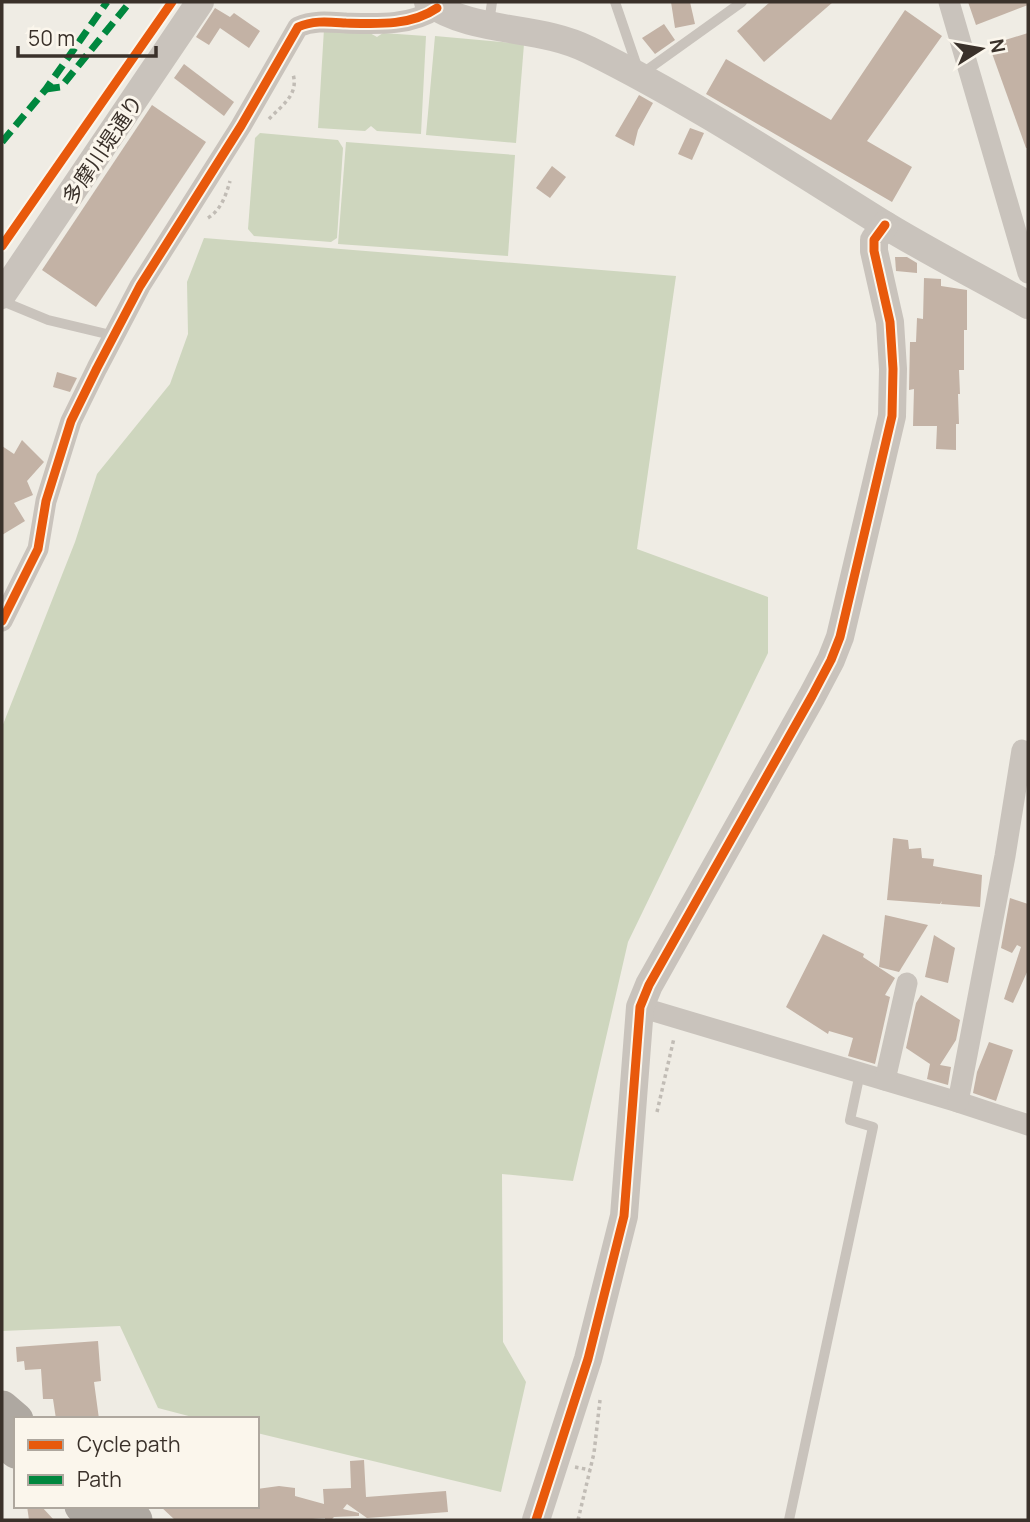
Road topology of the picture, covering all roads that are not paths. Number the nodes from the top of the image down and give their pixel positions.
1 (200, 2) edge
2 (615, 2) edge
3 (742, 2) edge
4 (949, 2) edge
5 (433, 5) edge
6 (490, 14) edge
7 (640, 75) junction
8 (885, 225) junction
9 (1028, 273) edge
10 (2, 295) edge
11 (2, 301) edge
12 (1028, 305) edge
13 (115, 335) junction
14 (2, 621) edge
15 (1022, 750) dead end
16 (907, 983) dead end
17 (640, 1007) junction
18 (860, 1073) junction
19 (884, 1080) junction
20 (958, 1102) junction
21 (1028, 1125) edge
22 (84, 1508) edge
23 (120, 1508) edge
24 (98, 1520) edge
25 (135, 1520) edge
26 (536, 1520) edge
27 (789, 1520) edge

1 - 10 street, 多摩川堤通り
2 - 7 lane
3 - 7 lane
4 - 9 street
5 - 6 street
5 - 13 street
6 - 7 street
7 - 8 street
8 - 12 street
8 - 17 street
11 - 13 lane
13 - 14 street
15 - 20 street
16 - 19 street
17 - 18 street
17 - 26 street
18 - 19 street
18 - 27 lane
19 - 20 street
20 - 21 street
22 - 24 main road
23 - 25 main road

